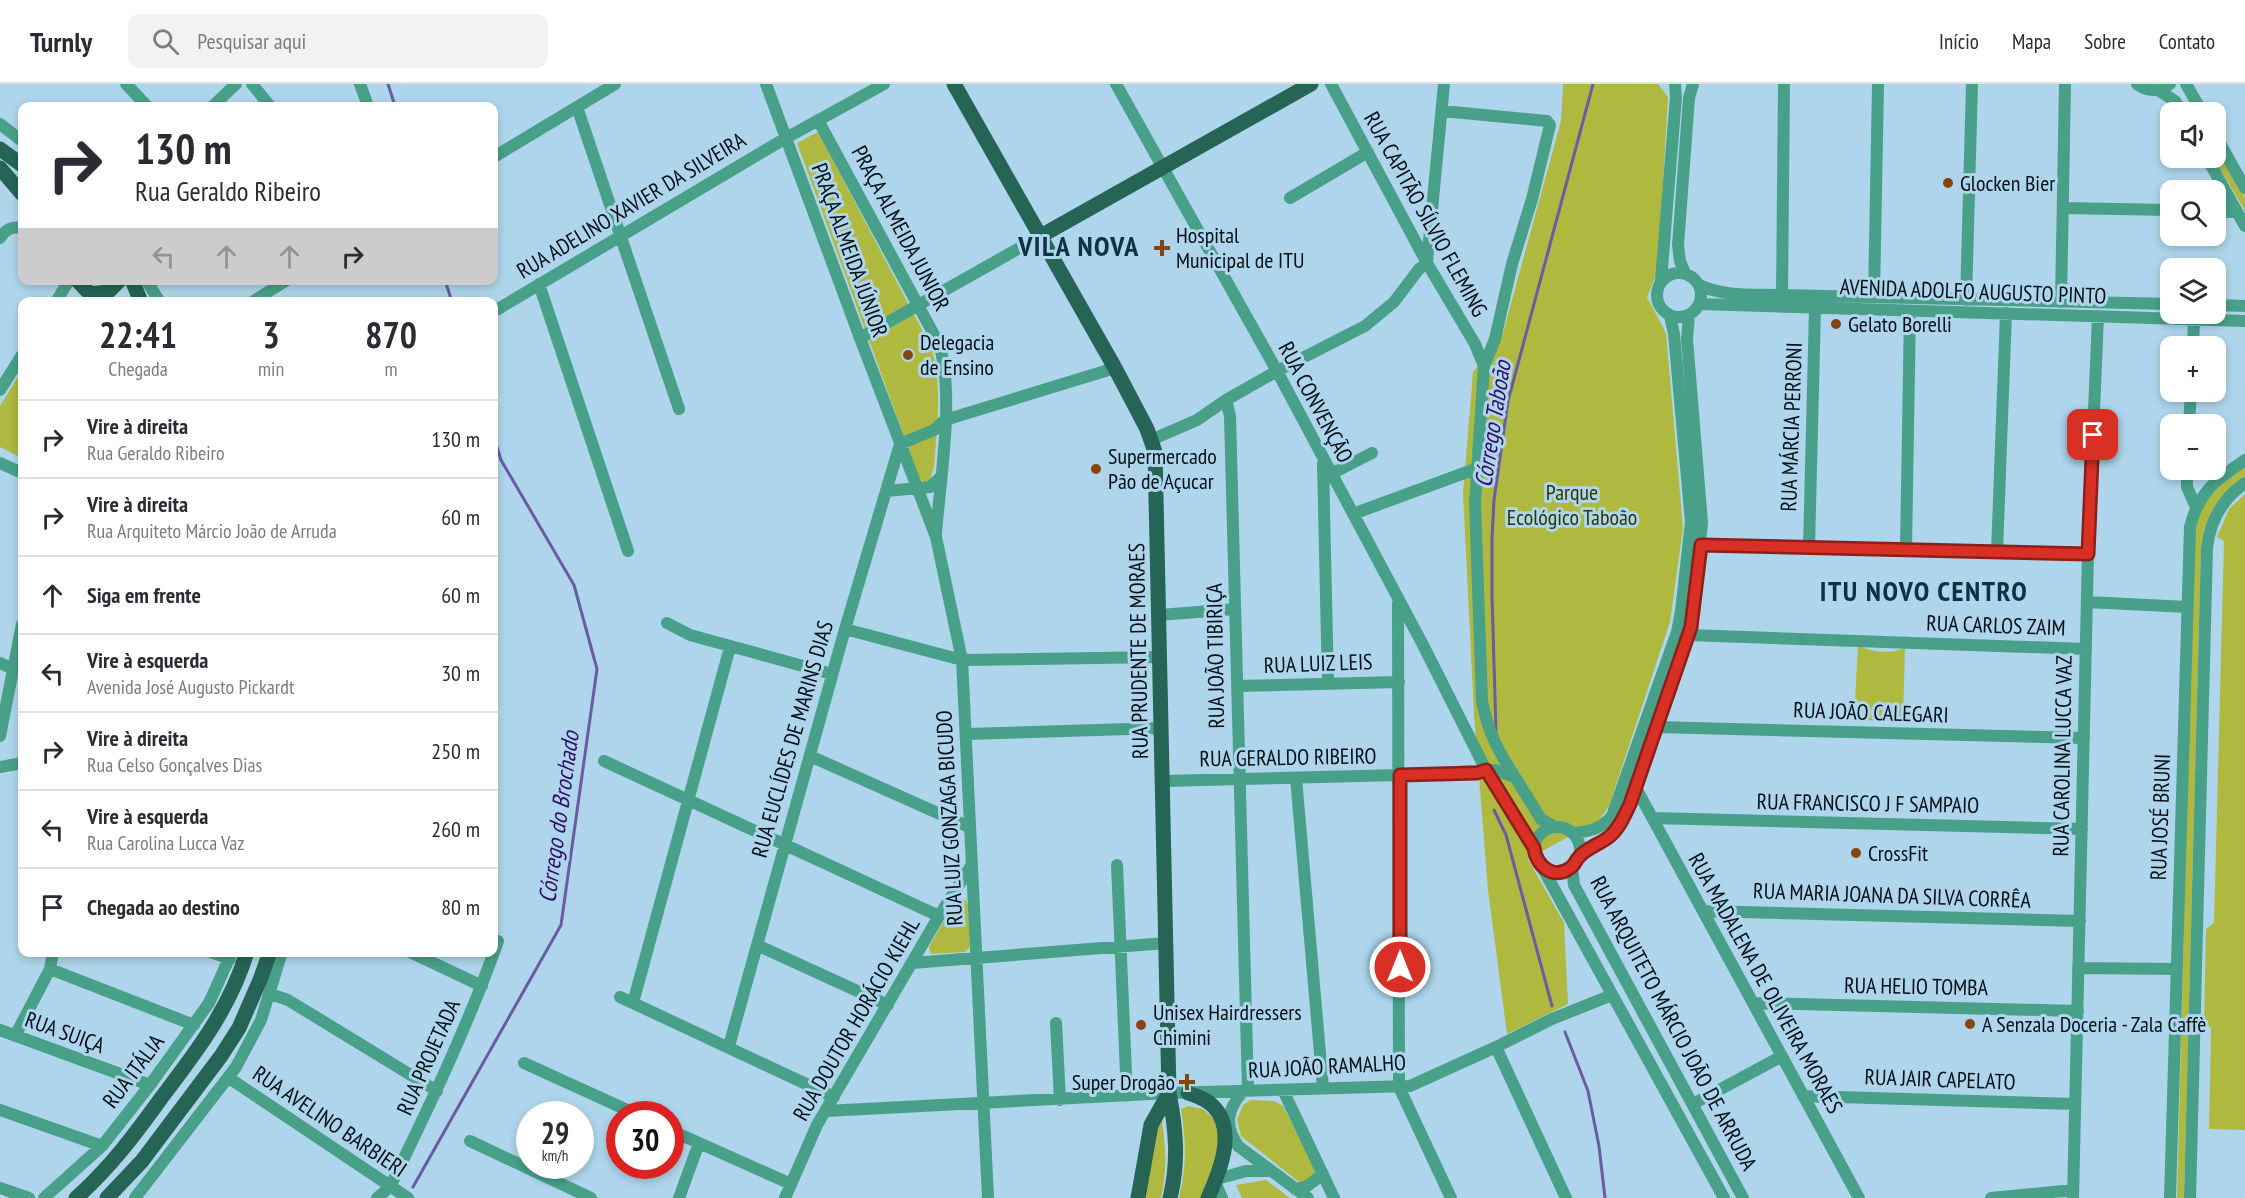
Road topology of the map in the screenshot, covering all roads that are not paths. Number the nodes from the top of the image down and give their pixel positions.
1 (126, 84) edge
2 (236, 84) edge
3 (252, 84) edge
4 (360, 84) edge
5 (615, 84) edge
6 (766, 84) edge
7 (884, 84) edge
8 (954, 84) edge
9 (1116, 84) edge
10 (1311, 84) edge
11 (1331, 84) edge
12 (1444, 84) edge
13 (1675, 84) edge
14 (1694, 84) edge
15 (1784, 84) edge
16 (1878, 84) edge
17 (1972, 84) edge
18 (2064, 84) edge
19 (2137, 84) edge
20 (2170, 84) edge
21 (2186, 84) edge
22 (2158, 90) junction
23 (143, 102) edge
24 (217, 102) edge
25 (267, 102) edge
26 (367, 102) edge
27 (2176, 102) edge
28 (2196, 102) edge
29 (577, 107) junction
30 (1442, 111) junction
31 (818, 120) junction
32 (0, 124) edge
33 (18, 138) edge
34 (786, 138) junction
35 (0, 148) edge
36 (1368, 152) junction
37 (2226, 154) edge
38 (498, 155) edge
39 (18, 162) edge
40 (0, 168) edge
41 (1162, 168) junction
42 (2213, 168) edge
43 (2245, 188) edge
44 (18, 189) edge
45 (1290, 198) dead end
46 (2063, 208) junction
47 (2160, 210) edge
48 (2226, 212) edge
49 (2237, 212) junction
50 (2245, 226) edge
51 (18, 227) edge
52 (620, 236) junction
53 (1039, 237) junction
54 (0, 238) edge
55 (1427, 263) junction
56 (1685, 273) junction
57 (1661, 280) junction
58 (539, 284) junction
59 (80, 285) edge
60 (116, 285) edge
61 (277, 285) edge
62 (1699, 285) junction
63 (1782, 295) junction
64 (90, 297) edge
65 (97, 297) edge
66 (259, 297) edge
67 (1874, 298) junction
68 (1966, 300) junction
69 (2061, 302) junction
70 (1699, 304) junction
71 (2160, 304) edge
72 (919, 305) junction
73 (2226, 305) edge
74 (2245, 306) edge
75 (1815, 308) junction
76 (498, 309) dead end
77 (1910, 311) junction
78 (2006, 314) junction
79 (1670, 315) junction
80 (1689, 315) junction
81 (2098, 316) junction
82 (2160, 318) edge
83 (2226, 320) edge
84 (2245, 321) edge
85 (860, 339) junction
86 (18, 361) edge
87 (1484, 366) junction
88 (1115, 368) junction
89 (1277, 371) junction
90 (0, 390) edge
91 (1226, 400) junction
92 (679, 409) dead end
93 (945, 420) junction
94 (919, 438) junction
95 (1151, 440) junction
96 (900, 444) junction
97 (943, 452) junction
98 (1372, 453) dead end
99 (1323, 459) junction
100 (2245, 460) edge
101 (0, 463) edge
102 (1478, 468) junction
103 (18, 471) edge
104 (1331, 474) junction
105 (941, 477) junction
106 (2187, 480) edge
107 (2245, 483) edge
108 (917, 489) junction
109 (886, 491) junction
110 (2196, 507) junction
111 (1353, 514) junction
112 (936, 537) junction
113 (1701, 545) junction
114 (1809, 548) junction
115 (628, 550) dead end
116 (1906, 550) junction
117 (1997, 552) junction
118 (2088, 554) junction
119 (1398, 598) junction
120 (2087, 602) junction
121 (2187, 607) junction
122 (1235, 609) junction
123 (1160, 615) junction
124 (667, 623) dead end
125 (845, 628) junction
126 (1688, 635) junction
127 (1422, 643) junction
128 (18, 644) edge
129 (1398, 645) junction
130 (730, 647) junction
131 (2086, 649) junction
132 (1161, 657) junction
133 (962, 660) junction
134 (0, 663) edge
135 (13, 669) junction
136 (832, 674) junction
137 (1399, 682) junction
138 (1328, 684) junction
139 (1238, 686) junction
140 (1656, 727) junction
141 (1162, 728) junction
142 (966, 734) junction
143 (0, 736) edge
144 (2084, 738) junction
145 (810, 756) junction
146 (604, 762) dead end
147 (18, 764) edge
148 (0, 767) edge
149 (1481, 771) junction
150 (1400, 775) junction
151 (1515, 777) junction
152 (1296, 778) junction
153 (1239, 779) junction
154 (1163, 781) junction
155 (1636, 788) junction
156 (689, 801) junction
157 (1653, 818) junction
158 (969, 827) junction
159 (1555, 827) junction
160 (2082, 829) junction
161 (1572, 833) junction
162 (785, 845) junction
163 (1534, 848) junction
164 (1579, 857) junction
165 (1117, 865) dead end
166 (971, 866) junction
167 (1542, 867) junction
168 (1572, 867) junction
169 (1703, 910) junction
170 (939, 916) junction
171 (2080, 921) junction
172 (1166, 943) junction
173 (923, 944) junction
174 (757, 945) junction
175 (1121, 947) junction
176 (52, 957) edge
177 (231, 957) edge
178 (245, 957) edge
179 (268, 957) edge
180 (281, 957) edge
181 (421, 957) edge
182 (492, 957) edge
183 (977, 958) junction
184 (933, 961) junction
185 (912, 963) junction
186 (2078, 968) junction
187 (50, 969) junction
188 (2177, 969) junction
189 (482, 986) junction
190 (270, 994) junction
191 (1612, 995) junction
192 (620, 997) dead end
193 (633, 1003) junction
194 (1753, 1003) junction
195 (888, 1005) junction
196 (2078, 1011) junction
197 (1056, 1023) dead end
198 (194, 1025) junction
199 (0, 1030) edge
200 (15, 1036) junction
201 (729, 1046) junction
202 (1496, 1047) junction
203 (1782, 1056) junction
204 (524, 1063) dead end
205 (229, 1078) junction
206 (150, 1085) junction
207 (1399, 1087) junction
208 (1323, 1088) junction
209 (1283, 1090) junction
210 (437, 1091) junction
211 (1245, 1091) junction
212 (1188, 1093) junction
213 (1169, 1094) junction
214 (1127, 1096) junction
215 (1803, 1096) junction
216 (834, 1097) junction
217 (1060, 1100) junction
218 (607, 1101) edge
219 (984, 1104) junction
220 (1693, 1104) junction
221 (2075, 1104) junction
222 (0, 1110) edge
223 (825, 1111) junction
224 (684, 1136) edge
225 (470, 1142) dead end
226 (699, 1143) junction
227 (102, 1146) junction
228 (1272, 1171) junction
229 (1323, 1174) junction
230 (1216, 1180) junction
231 (791, 1184) junction
232 (390, 1187) junction
233 (0, 1188) edge
234 (1295, 1189) junction
235 (2073, 1194) edge
236 (29, 1198) edge
237 (44, 1198) edge
238 (76, 1198) edge
239 (106, 1198) edge
240 (135, 1198) edge
241 (377, 1198) edge
242 (408, 1198) edge
243 (591, 1198) edge
244 (679, 1198) edge
245 (785, 1198) edge
246 (988, 1198) edge
247 (1138, 1198) edge
248 (1170, 1198) edge
249 (1209, 1198) edge
250 (1222, 1198) edge
251 (1308, 1198) edge
252 (1334, 1198) edge
253 (1451, 1198) edge
254 (1566, 1198) edge
255 (1724, 1198) edge
256 (1743, 1198) edge
257 (1859, 1198) edge
258 (1991, 1198) edge
259 (2170, 1198) edge
260 (2190, 1198) edge

1 - 23 street
2 - 24 street
3 - 25 street
4 - 26 street
5 - 29 street
6 - 34 street, PRAÇA ALMEIDA JÚNIOR
7 - 31 street, RUA ADELINO XAVIER DA SILVEIRA
8 - 53 main road, RUA PRUDENTE DE MORAES
9 - 41 street, RUA CONVENÇÃO
10 - 41 main road
11 - 36 street, RUA CAPITÃO SÍLVIO FLEMING
12 - 30 street
13 - 57 street
14 - 56 street
15 - 63 street
16 - 67 street
17 - 68 street
18 - 46 street
19 - 22 street
20 - 22 street
21 - 28 street
22 - 27 street
29 - 38 street
29 - 52 street
30 - 55 street
30 - 87 street
31 - 34 street, RUA ADELINO XAVIER DA SILVEIRA
31 - 72 street, PRAÇA ALMEIDA JUNIOR
32 - 33 street
34 - 52 street, RUA ADELINO XAVIER DA SILVEIRA
34 - 85 street, PRAÇA ALMEIDA JÚNIOR
35 - 39 main road
36 - 45 street
36 - 55 street, RUA CAPITÃO SÍLVIO FLEMING
37 - 43 street
40 - 44 main road
41 - 53 main road
41 - 89 street, RUA CONVENÇÃO
42 - 49 street
46 - 47 street
46 - 69 street
48 - 49 street
49 - 50 street
51 - 54 street
52 - 58 street, RUA ADELINO XAVIER DA SILVEIRA
52 - 92 street
53 - 72 street
53 - 88 main road, RUA PRUDENTE DE MORAES
55 - 87 street, RUA CAPITÃO SÍLVIO FLEMING
55 - 89 street
56 - 57 street
56 - 62 street
57 - 79 street
58 - 76 street, RUA ADELINO XAVIER DA SILVEIRA
58 - 115 street
59 - 64 main road
60 - 65 main road
61 - 66 street
62 - 63 street, AVENIDA ADOLFO AUGUSTO PINTO
62 - 70 street
63 - 67 street, AVENIDA ADOLFO AUGUSTO PINTO
67 - 68 street, AVENIDA ADOLFO AUGUSTO PINTO
68 - 69 street, AVENIDA ADOLFO AUGUSTO PINTO
69 - 71 street, AVENIDA ADOLFO AUGUSTO PINTO
70 - 75 street, AVENIDA ADOLFO AUGUSTO PINTO
70 - 80 street
72 - 85 street
72 - 93 street, PRAÇA ALMEIDA JUNIOR
73 - 74 street
75 - 77 street, AVENIDA ADOLFO AUGUSTO PINTO
75 - 114 street, RUA MÁRCIA PERRONI
77 - 78 street, AVENIDA ADOLFO AUGUSTO PINTO
77 - 116 street
78 - 81 street, AVENIDA ADOLFO AUGUSTO PINTO
78 - 117 street
79 - 80 street
79 - 161 street
80 - 113 street
81 - 82 street, AVENIDA ADOLFO AUGUSTO PINTO
81 - 118 street, RUA CAROLINA LUCCA VAZ
83 - 84 street, AVENIDA ADOLFO AUGUSTO PINTO
85 - 96 street, PRAÇA ALMEIDA JÚNIOR
86 - 90 street
87 - 102 street
88 - 93 street
88 - 95 main road, RUA PRUDENTE DE MORAES
89 - 91 street
89 - 99 street, RUA CONVENÇÃO
91 - 95 street
91 - 122 street, RUA JOÃO TIBIRIÇA
93 - 94 street
93 - 97 street, PRAÇA ALMEIDA JUNIOR
94 - 96 street
94 - 97 street
95 - 123 main road, RUA PRUDENTE DE MORAES
96 - 108 street, RUA LUIZ GONZAGA BICUDO
96 - 109 street, RUA EUCLÍDES DE MARINS DIAS
97 - 105 street, PRAÇA ALMEIDA JUNIOR
98 - 104 street
99 - 104 street, RUA CONVENÇÃO
99 - 138 street
100 - 110 street, RUA JOSÉ BRUNI
101 - 103 street
102 - 111 street
102 - 151 street
104 - 111 street, RUA CONVENÇÃO
105 - 108 street
105 - 112 street, PRAÇA ALMEIDA JUNIOR
106 - 110 street
107 - 260 street, RUA JOSÉ BRUNI
108 - 109 street
108 - 112 street, RUA LUIZ GONZAGA BICUDO
109 - 125 street, RUA EUCLÍDES DE MARINS DIAS
110 - 121 street, RUA JOSÉ BRUNI
111 - 119 street, RUA CONVENÇÃO
112 - 133 street, RUA LUIZ GONZAGA BICUDO
113 - 114 street
113 - 126 street
114 - 116 street
116 - 117 street
117 - 118 street
118 - 120 street, RUA CAROLINA LUCCA VAZ
119 - 127 street, RUA CONVENÇÃO
119 - 129 street
120 - 121 street
120 - 131 street, RUA CAROLINA LUCCA VAZ
121 - 188 street, RUA JOSÉ BRUNI
122 - 123 street
122 - 139 street, RUA JOÃO TIBIRIÇA
123 - 132 main road, RUA PRUDENTE DE MORAES
124 - 130 street
125 - 133 street
125 - 136 street, RUA EUCLÍDES DE MARINS DIAS
126 - 131 street, RUA CARLOS ZAIM
126 - 140 street
127 - 129 street
127 - 149 street, RUA CONVENÇÃO
128 - 135 street
129 - 137 street
130 - 136 street
130 - 156 street
131 - 144 street, RUA CAROLINA LUCCA VAZ
132 - 133 street
132 - 141 main road, RUA PRUDENTE DE MORAES
133 - 142 street, RUA LUIZ GONZAGA BICUDO
134 - 135 street
135 - 143 street
136 - 145 street, RUA EUCLÍDES DE MARINS DIAS
137 - 138 street, RUA LUIZ LEIS
137 - 150 street
138 - 139 street, RUA LUIZ LEIS
139 - 153 street, RUA JOÃO TIBIRIÇA
140 - 144 street, RUA JOÃO CALEGARI
140 - 155 street
141 - 142 street
141 - 154 main road, RUA PRUDENTE DE MORAES
142 - 158 street, RUA LUIZ GONZAGA BICUDO
144 - 160 street, RUA CAROLINA LUCCA VAZ
145 - 158 street
145 - 162 street, RUA EUCLÍDES DE MARINS DIAS
146 - 156 street
147 - 148 street
149 - 150 street, RUA GERALDO RIBEIRO
149 - 151 street
149 - 163 street
150 - 152 street, RUA GERALDO RIBEIRO
150 - 207 street
151 - 159 street
152 - 153 street, RUA GERALDO RIBEIRO
152 - 208 street
153 - 154 street, RUA GERALDO RIBEIRO
153 - 211 street, RUA JOÃO TIBIRIÇA
154 - 172 main road, RUA PRUDENTE DE MORAES
155 - 157 street, RUA MADALENA DE OLIVEIRA MORAES
155 - 164 street
156 - 162 street
156 - 193 street
157 - 160 street, RUA FRANCISCO J F SAMPAIO
157 - 169 street, RUA MADALENA DE OLIVEIRA MORAES
158 - 166 street, RUA LUIZ GONZAGA BICUDO
159 - 161 street
159 - 163 street
160 - 171 street, RUA CAROLINA LUCCA VAZ
161 - 164 street
162 - 170 street
162 - 174 street, RUA EUCLÍDES DE MARINS DIAS
163 - 167 street
164 - 168 street
165 - 175 street
166 - 170 street, RUA DOUTOR HORÁCIO KIEHL
166 - 183 street, RUA LUIZ GONZAGA BICUDO
167 - 168 street
167 - 191 street, RUA ARQUITETO MÁRCIO JOÃO DE ARRUDA
168 - 220 street, RUA ARQUITETO MÁRCIO JOÃO DE ARRUDA
169 - 171 street, RUA MARIA JOANA DA SILVA CORRÊA
169 - 194 street, RUA MADALENA DE OLIVEIRA MORAES
170 - 173 street, RUA DOUTOR HORÁCIO KIEHL
171 - 186 street, RUA CAROLINA LUCCA VAZ
172 - 175 street
172 - 213 main road, RUA PRUDENTE DE MORAES
173 - 184 street
173 - 185 street, RUA DOUTOR HORÁCIO KIEHL
174 - 195 street
174 - 201 street, RUA EUCLÍDES DE MARINS DIAS
175 - 183 street
175 - 214 street
176 - 187 street
177 - 198 street, RUA ITÁLIA
178 - 238 main road
179 - 239 main road
180 - 190 street
181 - 189 street
182 - 189 street, RUA PROJETADA
183 - 184 street
183 - 219 street, RUA LUIZ GONZAGA BICUDO
184 - 185 street
185 - 195 street, RUA DOUTOR HORÁCIO KIEHL
186 - 188 street
186 - 196 street, RUA CAROLINA LUCCA VAZ
187 - 198 street
187 - 200 street
188 - 259 street, RUA JOSÉ BRUNI
189 - 210 street, RUA PROJETADA
190 - 205 street
190 - 210 street
191 - 202 street, RUA JOÃO RAMALHO
191 - 255 street, RUA ARQUITETO MÁRCIO JOÃO DE ARRUDA
192 - 193 street
193 - 201 street
194 - 196 street, RUA HELIO TOMBA
194 - 203 street, RUA MADALENA DE OLIVEIRA MORAES
195 - 216 street, RUA DOUTOR HORÁCIO KIEHL
196 - 221 street, RUA CAROLINA LUCCA VAZ
197 - 217 street
198 - 206 street, RUA ITÁLIA
199 - 200 street, RUA SUIÇA
200 - 206 street, RUA SUIÇA
201 - 216 street
202 - 207 street, RUA JOÃO RAMALHO
202 - 254 street
203 - 215 street, RUA MADALENA DE OLIVEIRA MORAES
203 - 220 street
204 - 218 street
205 - 232 street, RUA AVELINO BARBIERI
205 - 240 street
206 - 227 street, RUA ITÁLIA
207 - 208 street, RUA JOÃO RAMALHO
207 - 253 street
208 - 209 street, RUA JOÃO RAMALHO
209 - 211 street, RUA JOÃO RAMALHO
209 - 229 street
210 - 232 street, RUA PROJETADA
211 - 212 street, RUA JOÃO RAMALHO
211 - 228 street
212 - 213 street, RUA JOÃO RAMALHO
212 - 230 main road
213 - 214 street, RUA JOÃO RAMALHO
213 - 247 main road
213 - 248 main road, RUA PRUDENTE DE MORAES
214 - 217 street, RUA JOÃO RAMALHO
215 - 221 street, RUA JAIR CAPELATO
215 - 257 street, RUA MADALENA DE OLIVEIRA MORAES
216 - 223 street, RUA DOUTOR HORÁCIO KIEHL
217 - 219 street, RUA JOÃO RAMALHO
219 - 223 street, RUA JOÃO RAMALHO
219 - 246 street, RUA LUIZ GONZAGA BICUDO
220 - 256 street, RUA ARQUITETO MÁRCIO JOÃO DE ARRUDA
221 - 235 street, RUA CAROLINA LUCCA VAZ
222 - 227 street
223 - 231 street, RUA DOUTOR HORÁCIO KIEHL
224 - 226 street
225 - 243 street
226 - 231 street
226 - 244 street
227 - 237 street, RUA ITÁLIA
228 - 230 street
228 - 234 street
229 - 234 street
229 - 252 street
230 - 249 main road
230 - 250 street
231 - 245 street, RUA DOUTOR HORÁCIO KIEHL
232 - 241 street
232 - 242 street, RUA AVELINO BARBIERI
233 - 236 street
234 - 251 street
235 - 258 street

